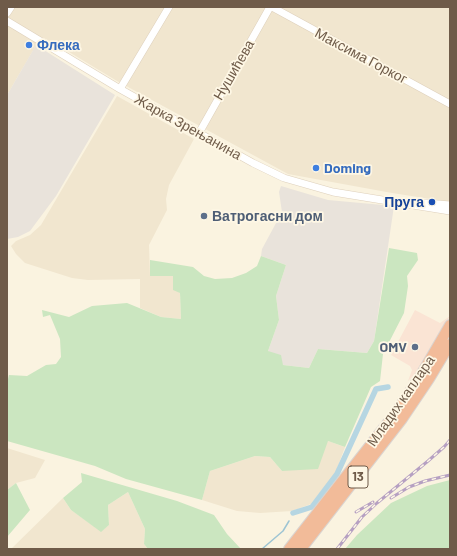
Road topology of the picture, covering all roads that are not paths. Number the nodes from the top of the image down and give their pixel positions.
1 (10, 7) edge
2 (169, 7) edge
3 (271, 7) edge
4 (7, 13) edge
5 (7, 21) edge
6 (120, 89) junction
7 (450, 104) edge
8 (199, 133) junction
9 (383, 200) junction
10 (450, 205) edge
11 (450, 211) edge
12 (450, 325) edge
13 (450, 344) edge
14 (289, 549) edge
15 (300, 549) edge

1 - 4 street
2 - 6 street
3 - 7 street, Максима Горког
3 - 8 street, Нушићева
5 - 6 street, Жарка Зрењанина
6 - 8 street, Жарка Зрењанина
8 - 9 street, Жарка Зрењанина
9 - 10 street, Жарка Зрењанина
9 - 11 street, Жарка Зрењанина
12 - 14 highway, Младих каплара / 13
13 - 15 highway, Младих каплара / 13

